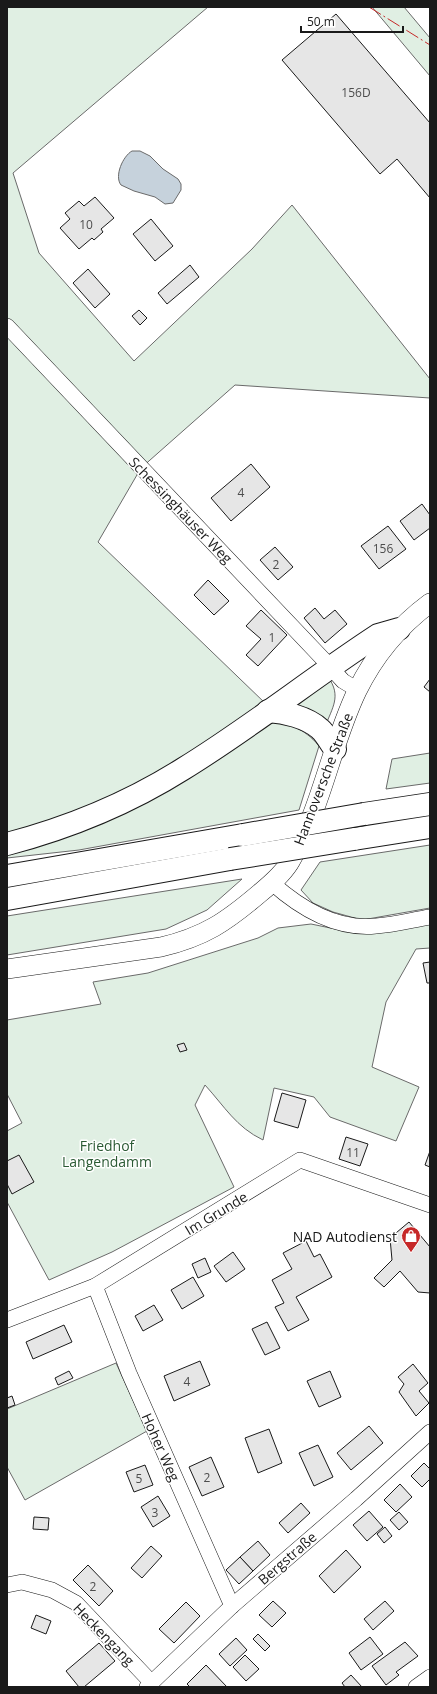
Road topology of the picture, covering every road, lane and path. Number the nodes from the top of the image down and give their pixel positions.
1 (7, 326) edge
2 (430, 603) edge
3 (399, 629) junction
4 (330, 666) junction
5 (358, 690) junction
6 (268, 711) junction
7 (335, 749) junction
8 (430, 804) edge
9 (430, 827) edge
10 (7, 844) edge
11 (7, 876) edge
12 (272, 883) junction
13 (7, 899) edge
14 (430, 917) edge
15 (7, 969) edge
16 (430, 1205) edge
17 (95, 1286) junction
18 (7, 1320) edge
19 (430, 1432) edge
20 (7, 1585) edge
21 (232, 1606) junction
22 (430, 1677) edge
23 (149, 1685) edge
24 (416, 1687) edge

1 - 4 street, Schessinghäuser Weg
2 - 3 main road, Hannoversche Straße
3 - 4 highway
3 - 5 main road, Hannoversche Straße
4 - 5 street, Schessinghäuser Weg
4 - 6 highway
5 - 7 main road, Hannoversche Straße
6 - 7 highway
6 - 10 highway
7 - 12 main road, Hannoversche Straße
8 - 11 highway, bridge
9 - 13 highway, bridge
12 - 14 street
12 - 15 main road, Hannoversche Straße
16 - 17 street, Im Grunde
17 - 18 street, Im Grunde
17 - 21 street, Hoher Weg
19 - 21 street, Bergstraße
20 - 23 street, Heckengang
21 - 23 street, Bergstraße
22 - 24 street

